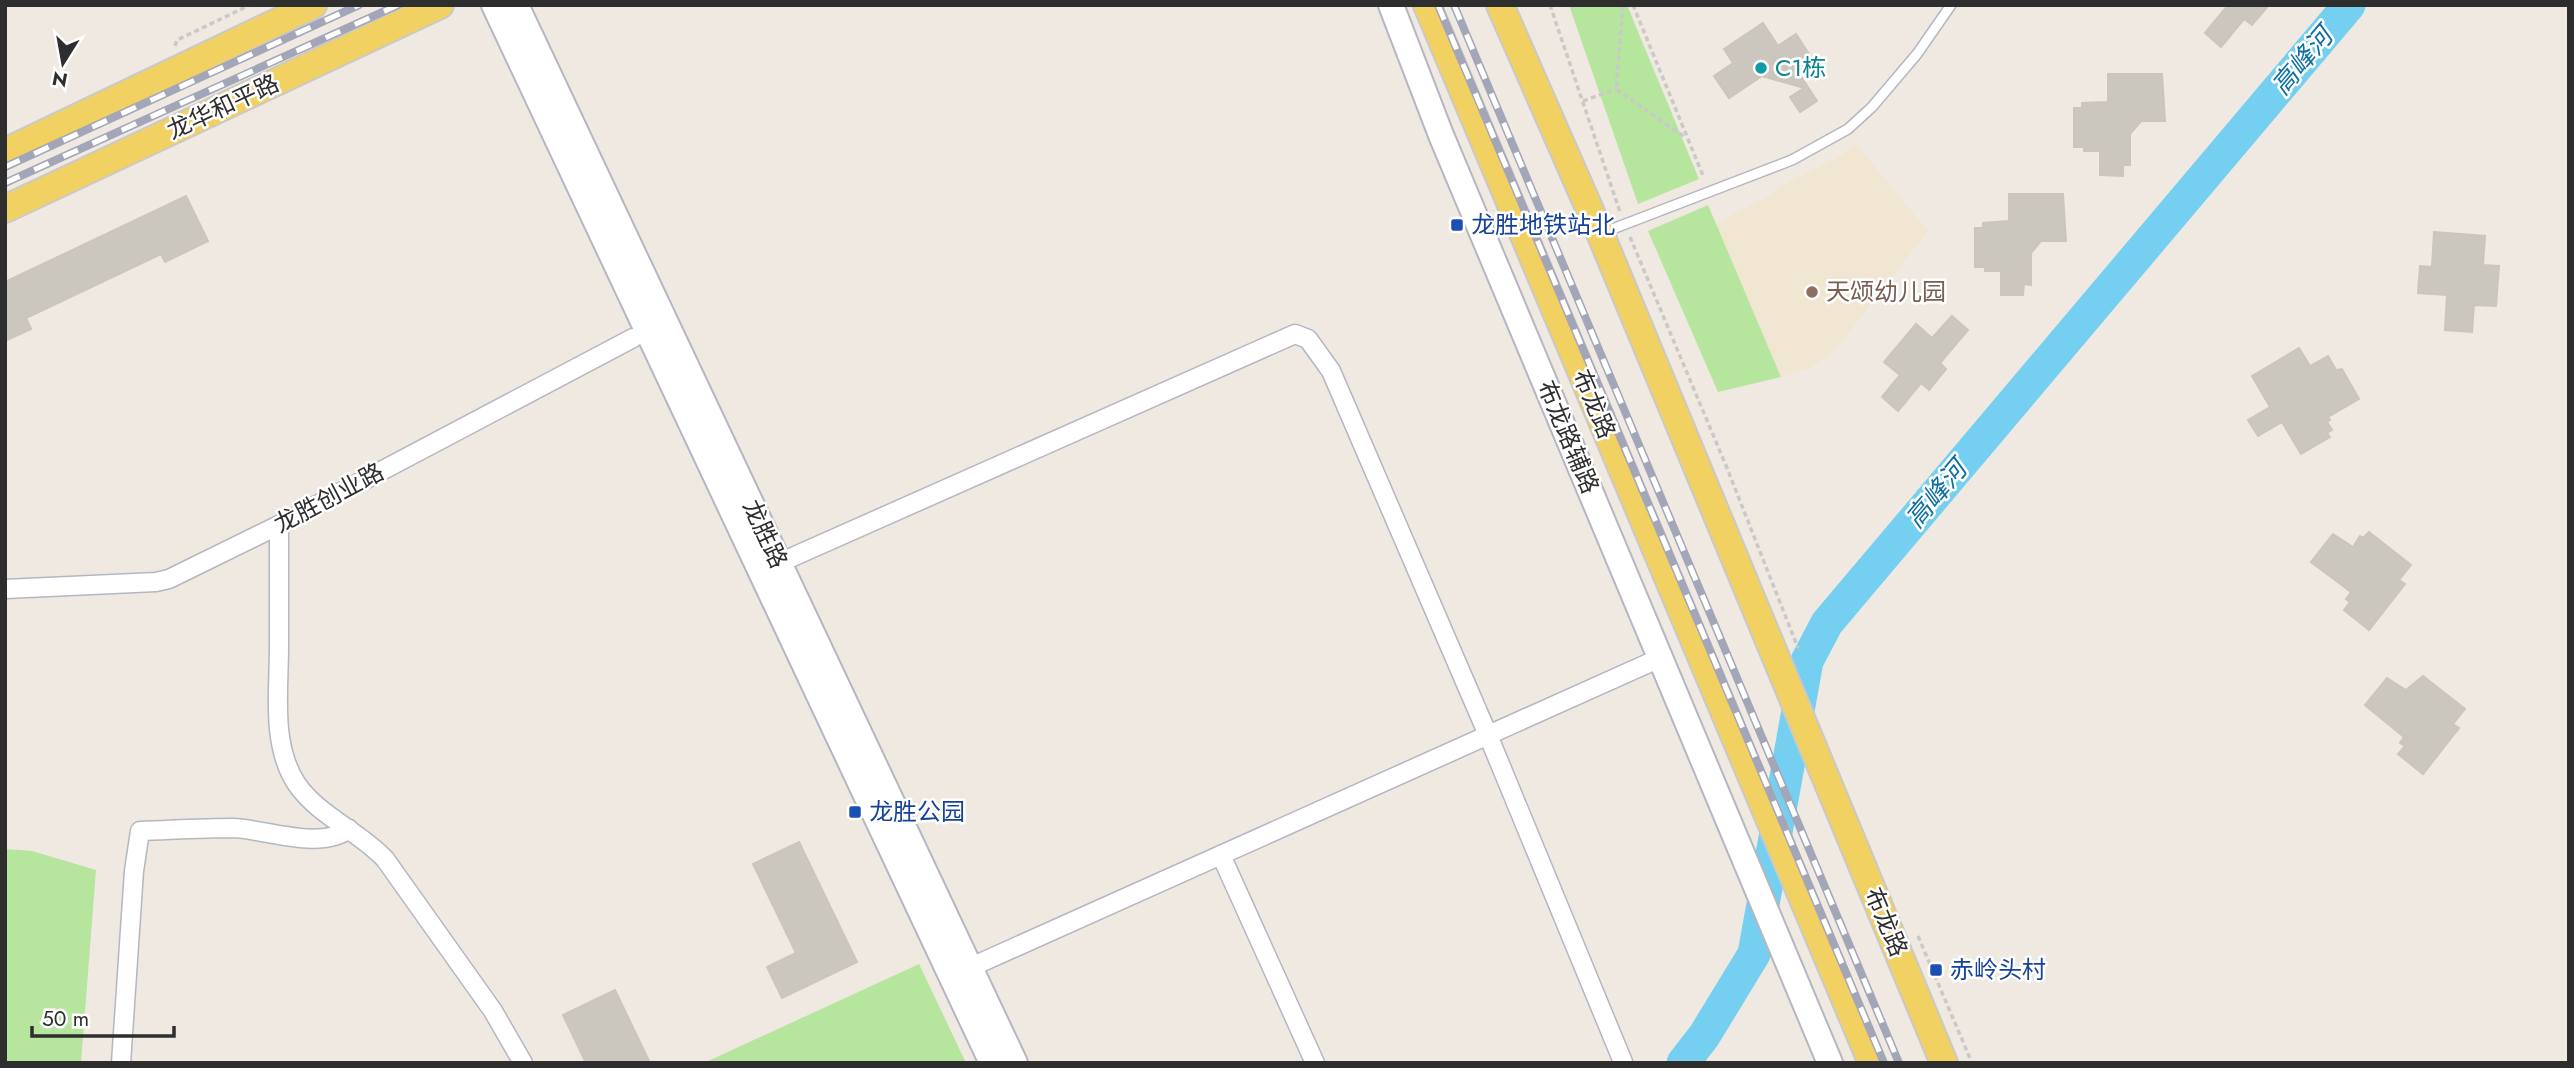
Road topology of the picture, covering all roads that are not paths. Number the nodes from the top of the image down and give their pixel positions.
1 (313, 5) edge
2 (440, 5) edge
3 (494, 5) edge
4 (516, 5) edge
5 (1391, 5) edge
6 (1427, 5) edge
7 (1500, 5) edge
8 (1951, 5) edge
9 (5, 152) edge
10 (5, 209) edge
11 (1600, 233) junction
12 (633, 338) dead end
13 (279, 525) junction
14 (779, 563) junction
15 (5, 589) edge
16 (1660, 658) junction
17 (1489, 735) junction
18 (349, 829) junction
19 (1221, 855) junction
20 (960, 972) junction
21 (1623, 1062) edge
22 (121, 1063) edge
23 (523, 1063) edge
24 (992, 1063) edge
25 (1015, 1063) edge
26 (1315, 1063) edge
27 (1830, 1063) edge
28 (1872, 1063) edge
29 (1944, 1063) edge

1 - 9 main road
2 - 10 main road, 龙华和平路
3 - 20 main road, 龙胜路
4 - 14 main road, 龙胜路
5 - 16 main road, 布龙路辅路
6 - 28 main road, 布龙路
7 - 11 main road
8 - 11 lane
11 - 29 main road, 布龙路
12 - 13 street, 龙胜创业路
13 - 15 street, 龙胜创业路
13 - 18 street
14 - 17 street
14 - 20 main road, 龙胜路
16 - 17 street
16 - 27 main road, 布龙路辅路
17 - 19 street
17 - 21 street
18 - 22 street
18 - 23 street
19 - 20 street
19 - 26 street
20 - 24 main road, 龙胜路
20 - 25 main road, 龙胜路

